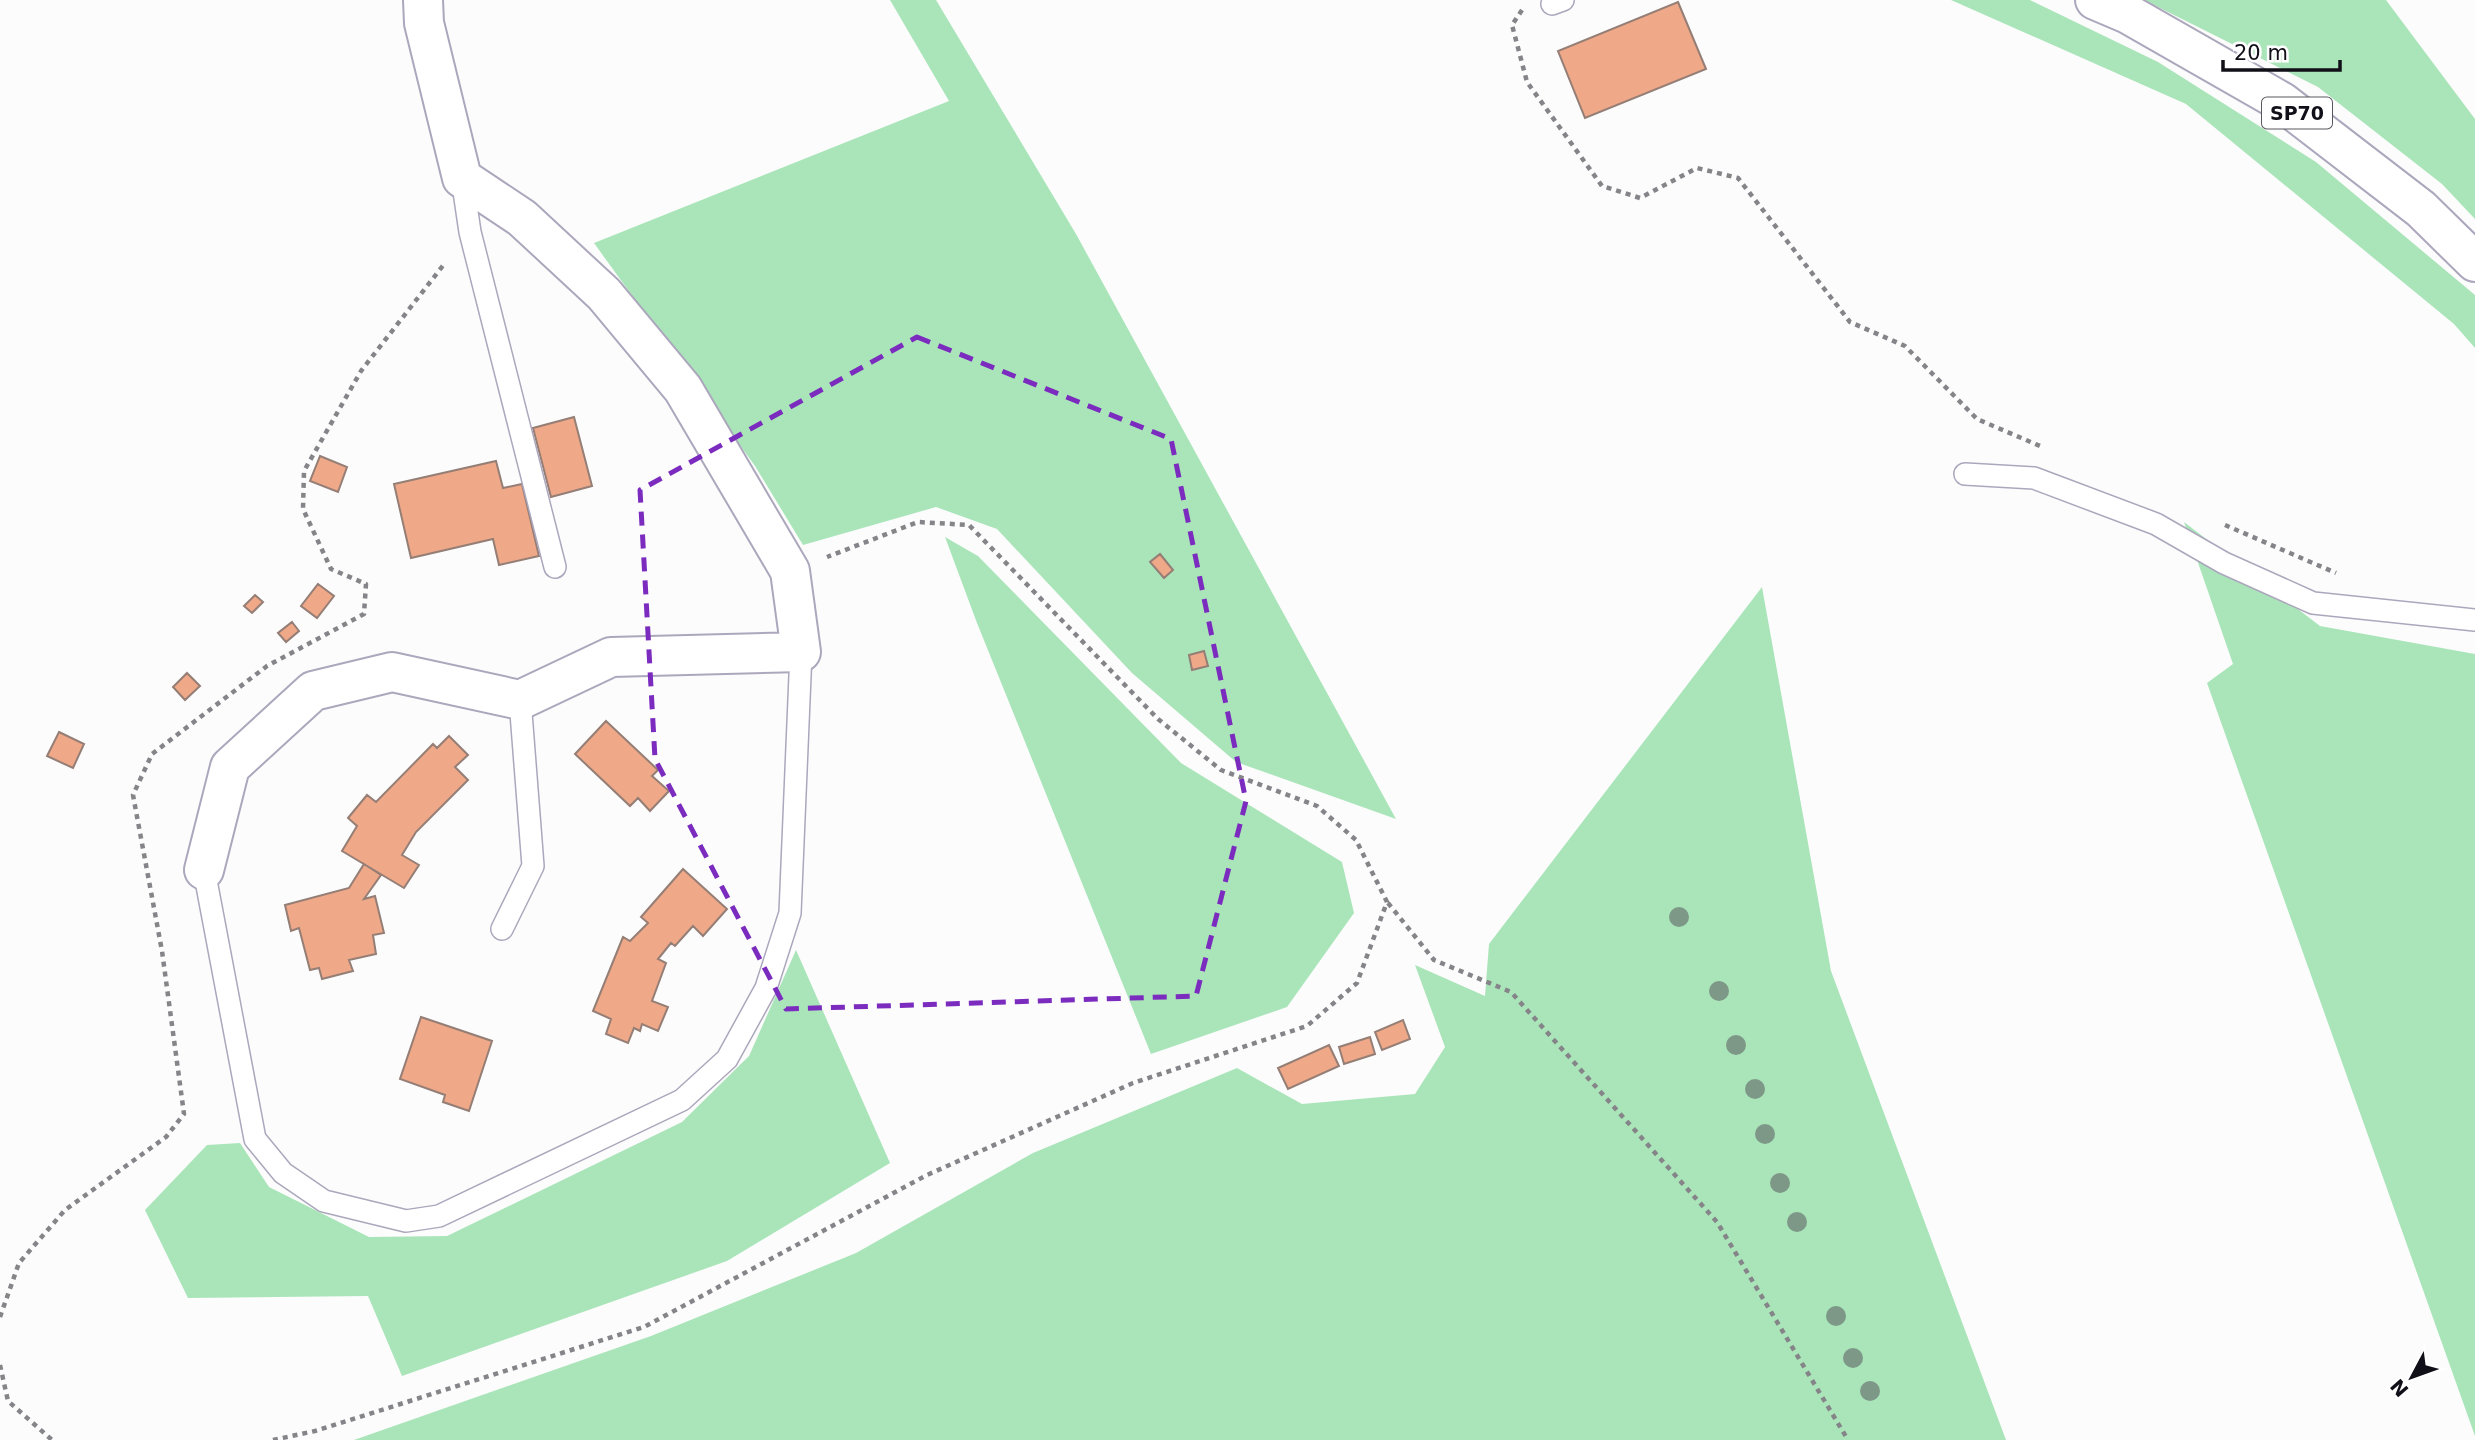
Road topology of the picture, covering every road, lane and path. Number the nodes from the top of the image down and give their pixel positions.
1 (423, 0) edge
2 (2095, 0) edge
3 (1558, 2) edge
4 (462, 178) junction
5 (2475, 262) edge
6 (2052, 451) dead end
7 (1965, 474) dead end
8 (2215, 521) dead end
9 (555, 568) dead end
10 (790, 571) junction
11 (2340, 575) dead end
12 (2475, 621) edge
13 (801, 652) junction
14 (520, 700) junction
15 (204, 870) joint
16 (1388, 902) junction
17 (502, 929) dead end
18 (0, 1365) edge
19 (52, 1440) edge
20 (273, 1440) edge
21 (1848, 1440) edge

1 - 4 street
2 - 5 street, SP70
3 - 6 path
4 - 9 lane
4 - 10 street
7 - 12 lane
8 - 11 path
10 - 13 street
10 - 16 path
13 - 14 street
13 - 15 lane
14 - 15 street
14 - 17 lane
16 - 20 path
16 - 21 path
18 - 19 path

